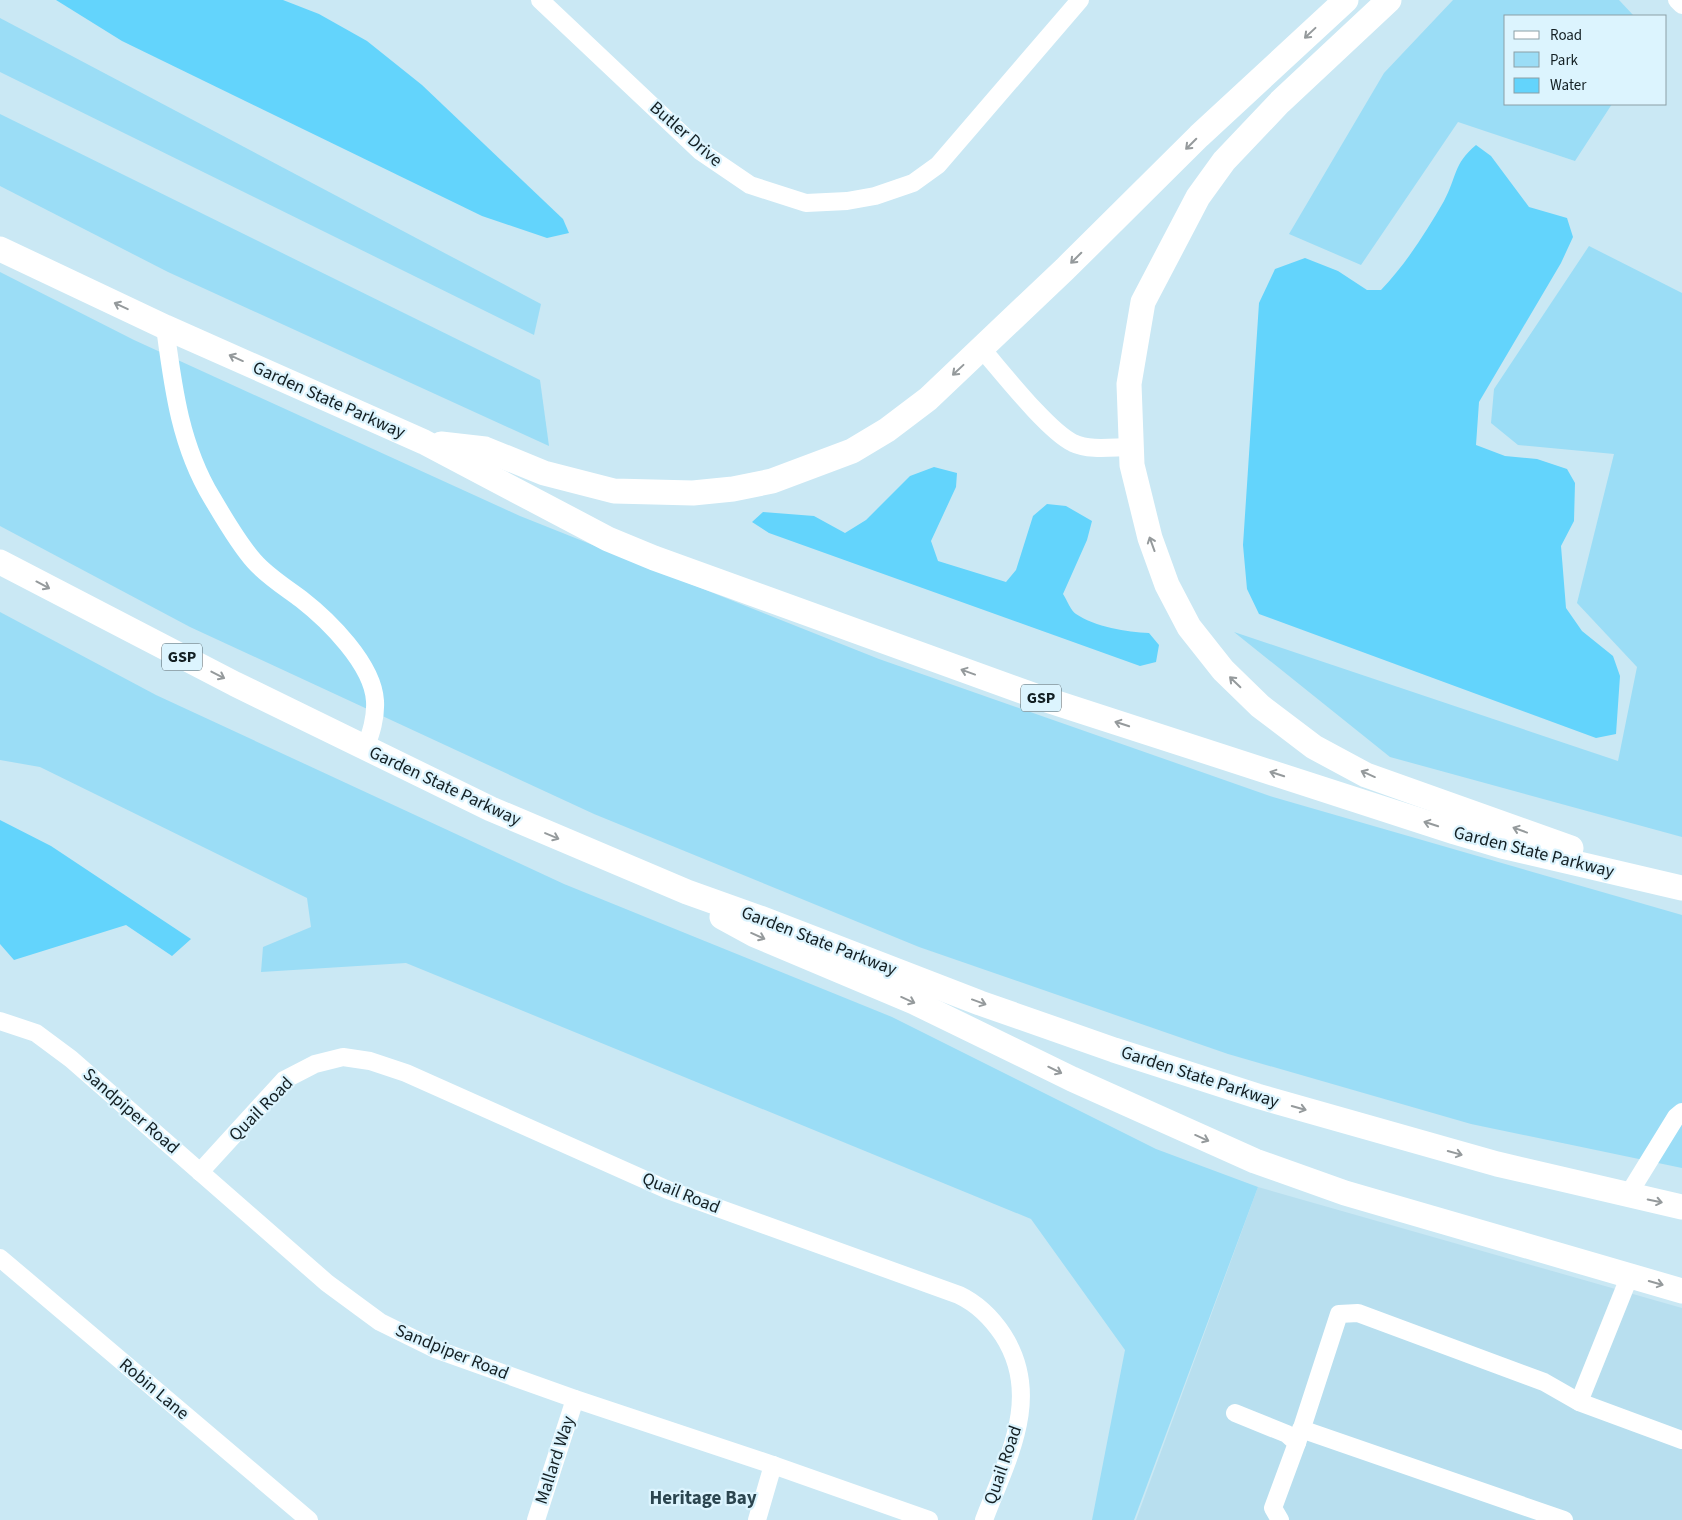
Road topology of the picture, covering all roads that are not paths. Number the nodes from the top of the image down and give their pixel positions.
1 (540, 0) edge
2 (1080, 0) edge
3 (1346, 0) edge
4 (1389, 0) edge
5 (1677, 0) edge
6 (1682, 5) edge
7 (0, 249) edge
8 (165, 327) junction
9 (981, 348) junction
10 (424, 442) junction
11 (1131, 447) junction
12 (0, 562) edge
13 (365, 749) junction
14 (1682, 887) edge
15 (687, 892) junction
16 (0, 1021) edge
17 (1682, 1112) edge
18 (200, 1172) junction
19 (1628, 1195) junction
20 (1682, 1207) edge
21 (0, 1258) edge
22 (1630, 1275) junction
23 (1682, 1291) edge
24 (575, 1400) junction
25 (1579, 1402) junction
26 (1235, 1414) dead end
27 (1299, 1436) junction
28 (1682, 1440) edge
29 (773, 1465) junction
30 (309, 1520) edge
31 (536, 1520) edge
32 (757, 1520) edge
33 (929, 1520) edge
34 (984, 1520) edge
35 (1280, 1520) edge
36 (1564, 1520) edge

1 - 2 street, Butler Drive
3 -> 9 highway
4 - 11 highway
5 - 6 street
8 -> 7 highway, Garden State Parkway / GSP
10 -> 8 highway, Garden State Parkway / GSP
8 - 13 street
9 -> 10 highway
9 - 11 street
14 -> 10 highway, Garden State Parkway / GSP
14 -> 11 highway
12 -> 13 highway, Garden State Parkway / GSP
13 -> 15 highway, Garden State Parkway / GSP
15 -> 19 highway, Garden State Parkway / GSP
15 -> 22 highway
16 - 18 street, Sandpiper Road
17 - 19 street
18 - 24 street, Sandpiper Road
18 - 34 street, Quail Road
19 -> 20 highway, Garden State Parkway / GSP
21 - 30 street, Robin Lane
22 -> 23 highway
22 - 25 street
24 - 29 street, Sandpiper Road
24 - 31 street, Mallard Way
25 - 27 street
25 - 28 street
26 - 27 street
27 - 35 street
27 - 36 street
29 - 32 street
29 - 33 street, Sandpiper Road

